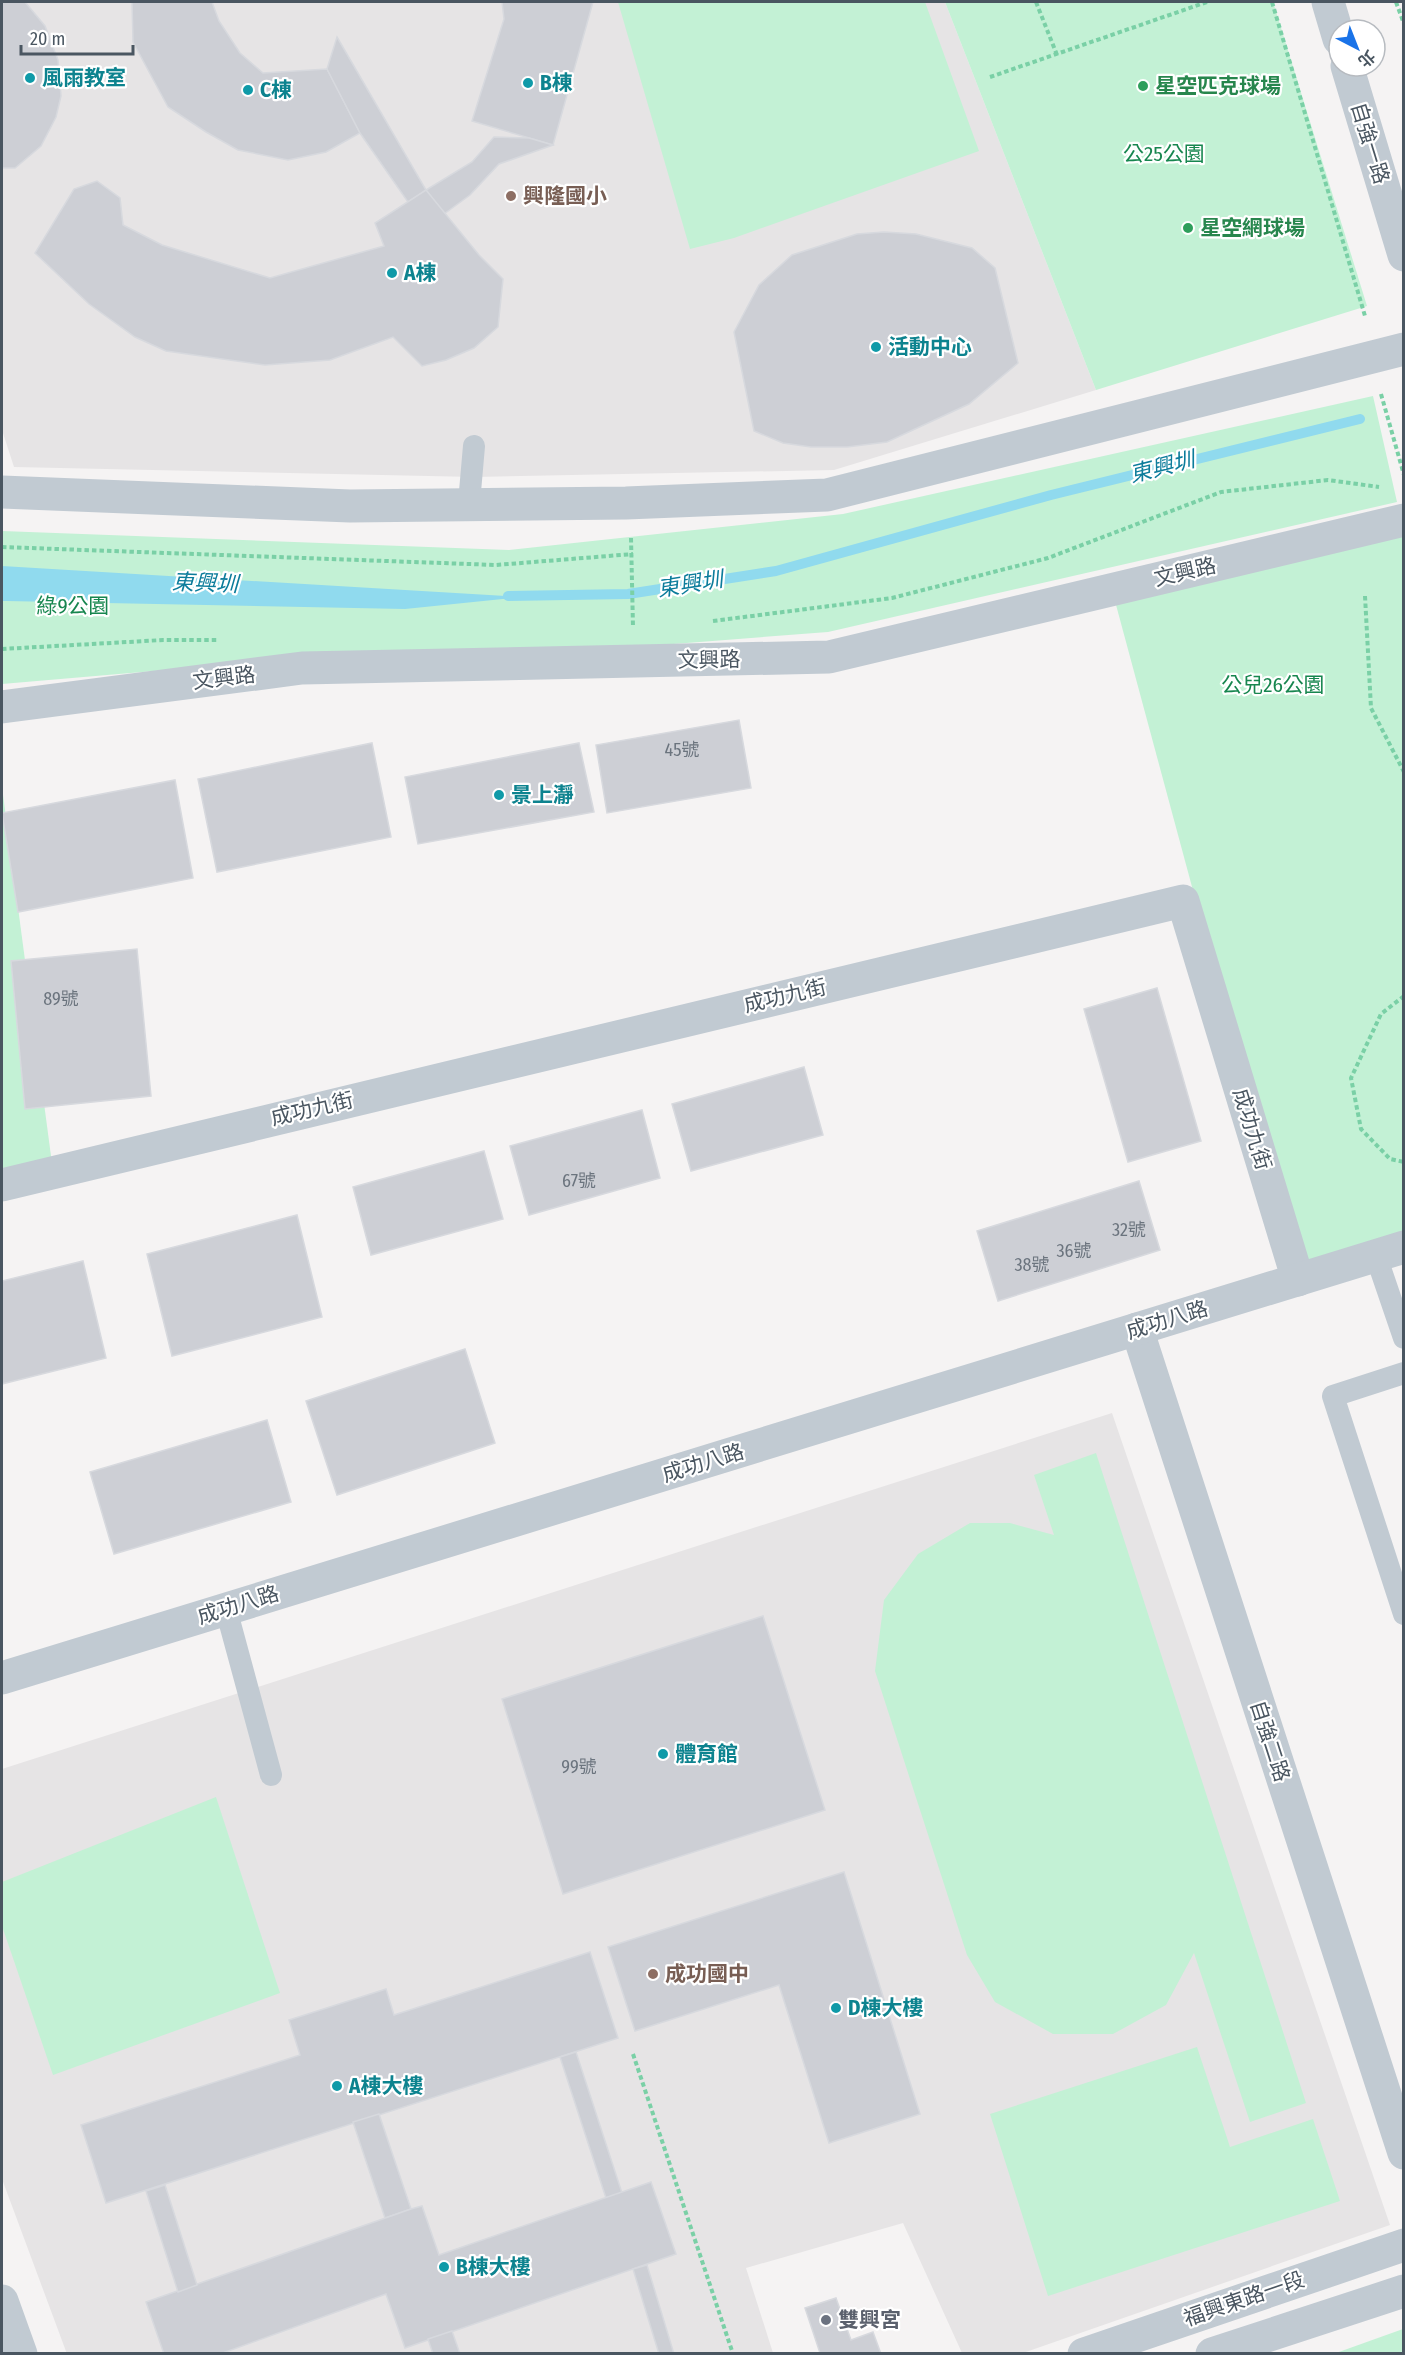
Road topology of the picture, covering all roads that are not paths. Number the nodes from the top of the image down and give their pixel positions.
1 (1328, 2) edge
2 (1333, 18) edge
3 (1351, 78) edge
4 (1404, 255) edge
5 (1404, 349) edge
6 (474, 446) dead end
7 (2, 492) edge
8 (469, 503) junction
9 (1404, 520) edge
10 (2, 707) edge
11 (2, 1185) edge
12 (1390, 1251) edge
13 (1298, 1280) junction
14 (1137, 1329) junction
15 (1404, 1338) edge
16 (1404, 1373) edge
17 (226, 1609) junction
18 (1404, 1614) edge
19 (2, 1678) edge
20 (271, 1776) dead end
21 (1404, 2153) edge
22 (1404, 2245) edge
23 (1404, 2291) edge
24 (2, 2301) edge
25 (21, 2354) edge
26 (1084, 2354) edge
27 (1212, 2354) edge

1 - 2 street
3 - 4 street, 自強一路
5 - 8 street
6 - 8 lane
7 - 8 street
9 - 10 street, 文興路
11 - 13 street, 成功九街
12 - 13 street, 成功八路
12 - 15 lane
13 - 14 street, 成功八路
14 - 17 street, 成功八路
14 - 21 street, 自強二路
16 - 18 lane
17 - 19 street, 成功八路
17 - 20 lane
22 - 26 street, 福興東路一段
23 - 27 street, 福興東路一段
24 - 25 street

